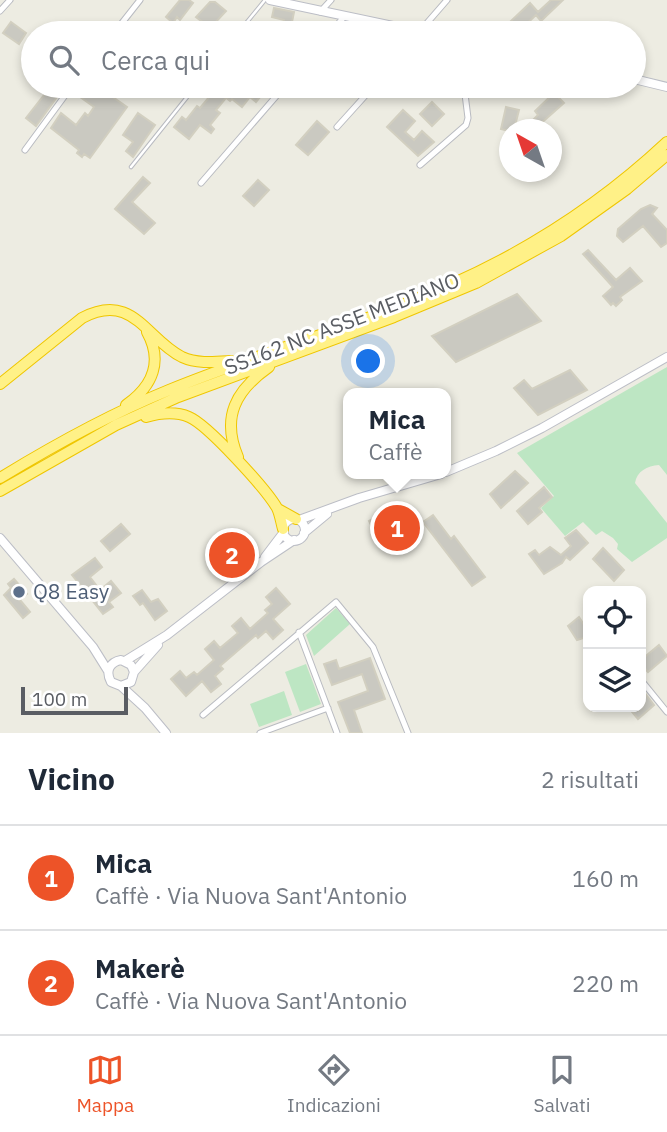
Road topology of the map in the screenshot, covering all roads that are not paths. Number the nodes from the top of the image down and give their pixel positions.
1 (10, 0) edge
2 (140, 0) edge
3 (267, 0) edge
4 (331, 0) edge
5 (447, 0) edge
6 (0, 11) edge
7 (320, 12) junction
8 (344, 17) junction
9 (123, 21) edge
10 (249, 21) edge
11 (340, 21) edge
12 (363, 21) edge
13 (429, 21) edge
14 (646, 82) edge
15 (667, 87) edge
16 (63, 98) edge
17 (186, 98) edge
18 (275, 98) edge
19 (363, 98) edge
20 (466, 98) edge
21 (337, 127) dead end
22 (667, 142) edge
23 (25, 150) dead end
24 (667, 155) edge
25 (420, 165) dead end
26 (131, 167) dead end
27 (201, 183) dead end
28 (142, 323) junction
29 (283, 357) junction
30 (667, 357) edge
31 (241, 361) junction
32 (0, 384) edge
33 (114, 420) junction
34 (243, 467) junction
35 (451, 470) edge
36 (0, 478) edge
37 (424, 479) edge
38 (0, 491) edge
39 (278, 509) junction
40 (332, 510) junction
41 (298, 520) junction
42 (283, 531) junction
43 (304, 533) junction
44 (0, 538) edge
45 (293, 540) junction
46 (261, 562) junction
47 (299, 632) junction
48 (167, 635) junction
49 (93, 647) junction
50 (121, 661) junction
51 (108, 671) junction
52 (134, 675) junction
53 (121, 686) junction
54 (646, 686) edge
55 (145, 708) junction
56 (328, 708) junction
57 (667, 712) edge
58 (203, 715) dead end
59 (166, 733) edge
60 (260, 733) edge
61 (337, 733) edge
62 (408, 733) edge

1 - 6 street
2 - 9 street
3 - 7 street
3 - 10 lane
4 - 7 street
5 - 13 street
7 - 8 street
8 - 11 street
8 - 12 street
14 - 15 street
16 - 23 street
17 - 26 lane
18 - 27 street
19 - 21 street
20 - 25 street
22 - 31 highway, SS162 NC ASSE MEDIANO
24 - 29 highway, SS162 NC ASSE MEDIANO
28 - 31 highway
28 - 32 highway
28 - 33 highway
29 - 33 highway, SS162 NC ASSE MEDIANO
29 - 34 highway
30 - 35 street
31 - 33 highway, SS162 NC ASSE MEDIANO
33 - 34 highway
33 - 36 highway, SS162 NC ASSE MEDIANO
33 - 38 highway, SS162 NC ASSE MEDIANO
34 - 39 highway
37 - 40 street
39 - 41 highway
39 - 42 highway
40 - 41 street
40 - 43 street
41 - 42 street
41 - 43 street
42 - 45 street
42 - 46 street
43 - 45 street
44 - 49 street
45 - 46 street
46 - 48 street
47 - 56 street
47 - 58 street
47 - 62 street
48 - 50 street
48 - 52 street
49 - 50 street
49 - 51 street
50 - 51 street
50 - 52 street
51 - 53 street
52 - 53 street
52 - 55 street
53 - 55 street
54 - 57 street
55 - 59 street
56 - 60 street
56 - 61 street

